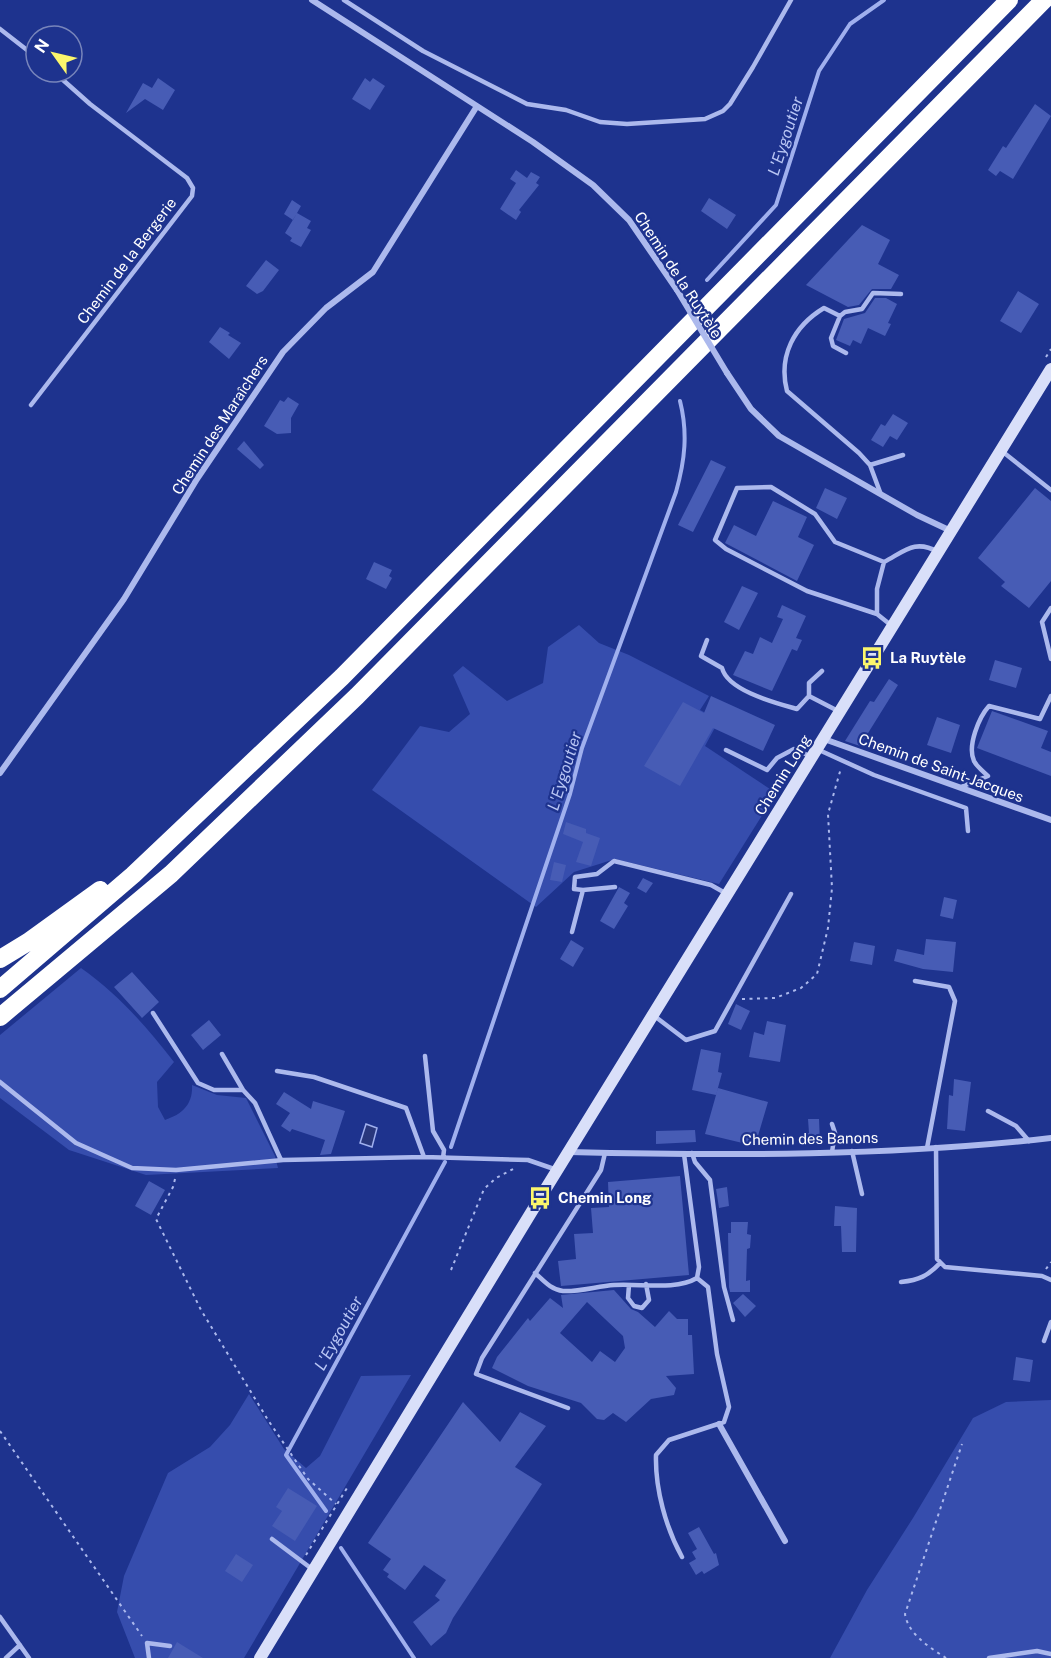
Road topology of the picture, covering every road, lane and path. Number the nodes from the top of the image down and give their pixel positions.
1 (312, 0) edge
2 (344, 0) edge
3 (791, 0) edge
4 (1009, 0) edge
5 (1044, 0) edge
6 (0, 29) edge
7 (24, 48) edge
8 (68, 84) edge
9 (477, 106) junction
10 (901, 294) dead end
11 (840, 316) junction
12 (846, 353) dead end
13 (1051, 369) edge
14 (31, 405) dead end
15 (1001, 451) junction
16 (903, 455) dead end
17 (870, 465) junction
18 (1051, 490) edge
19 (880, 492) junction
20 (951, 531) junction
21 (938, 552) junction
22 (884, 562) junction
23 (1051, 608) edge
24 (877, 614) junction
25 (892, 626) junction
26 (707, 640) dead end
27 (1051, 658) edge
28 (822, 671) dead end
29 (809, 696) junction
30 (1051, 696) edge
31 (840, 712) junction
32 (817, 748) junction
33 (726, 750) dead end
34 (844, 760) junction
35 (0, 773) edge
36 (225, 789) junction
37 (959, 789) junction
38 (1051, 820) edge
39 (968, 831) dead end
40 (615, 887) dead end
41 (583, 890) junction
42 (727, 894) junction
43 (791, 894) dead end
44 (572, 932) dead end
45 (0, 959) edge
46 (915, 981) dead end
47 (0, 989) edge
48 (727, 1008) junction
49 (153, 1013) dead end
50 (653, 1014) junction
51 (0, 1017) edge
52 (222, 1054) dead end
53 (425, 1056) dead end
54 (277, 1071) dead end
55 (0, 1082) edge
56 (243, 1090) junction
57 (988, 1111) dead end
58 (832, 1124) dead end
59 (1051, 1138) edge
60 (1029, 1141) junction
61 (927, 1148) junction
62 (936, 1148) junction
63 (852, 1151) junction
64 (568, 1152) junction
65 (832, 1152) junction
66 (605, 1153) junction
67 (684, 1153) junction
68 (692, 1153) junction
69 (424, 1157) junction
70 (443, 1158) junction
71 (281, 1160) junction
72 (519, 1160) junction
73 (176, 1170) junction
74 (557, 1170) junction
75 (862, 1194) dead end
76 (940, 1263) junction
77 (451, 1270) dead end
78 (535, 1274) junction
79 (697, 1278) junction
80 (1051, 1280) edge
81 (901, 1282) dead end
82 (646, 1284) junction
83 (629, 1285) junction
84 (733, 1320) dead end
85 (1051, 1322) edge
86 (1044, 1341) dead end
87 (568, 1408) dead end
88 (719, 1424) junction
89 (0, 1431) edge
90 (962, 1444) dead end
91 (346, 1513) junction
92 (272, 1539) dead end
93 (784, 1541) dead end
94 (682, 1557) dead end
95 (312, 1569) junction
96 (0, 1617) edge
97 (147, 1643) junction
98 (20, 1645) junction
99 (170, 1646) dead end
100 (1051, 1654) edge
101 (6, 1658) edge
102 (30, 1658) edge
103 (149, 1658) edge
104 (260, 1658) edge
105 (946, 1658) edge
106 (989, 1658) edge

1 - 9 street, Chemin de la Ruytèle
2 - 3 lane
4 - 36 highway
5 - 51 highway
6 - 7 lane
8 - 14 lane, Chemin de la Bergerie
9 - 19 street, Chemin de la Ruytèle, bridge
9 - 35 street, Chemin des Maraîchers
10 - 11 lane
11 - 12 lane
11 - 17 lane
13 - 15 main road, Chemin Long
15 - 18 lane
15 - 20 main road, Chemin Long
16 - 17 lane
17 - 19 lane
19 - 20 street, Chemin de la Ruytèle
20 - 21 main road, Chemin Long
21 - 22 lane
21 - 25 main road, Chemin Long
22 - 24 lane
22 - 24 lane
23 - 27 lane
24 - 25 lane
25 - 31 main road, Chemin Long
26 - 29 lane
28 - 29 lane
29 - 31 lane
30 - 37 lane
31 - 32 main road, Chemin Long
32 - 33 lane
32 - 34 lane
32 - 37 street, Chemin de Saint-Jacques
32 - 42 main road, Chemin Long
34 - 39 lane
34 - 48 path
36 - 45 highway
36 - 47 highway
37 - 38 street, Chemin de Saint-Jacques
40 - 41 lane
41 - 42 lane
41 - 44 lane
42 - 50 main road, Chemin Long
43 - 48 lane
46 - 61 lane
48 - 50 lane
49 - 56 lane
50 - 64 main road, Chemin Long
52 - 56 lane
53 - 70 lane
54 - 69 lane
55 - 73 lane
56 - 71 lane
57 - 60 lane
58 - 65 lane
59 - 60 street, Chemin des Banons
60 - 62 street, Chemin des Banons
61 - 62 street, Chemin des Banons
61 - 63 street, Chemin des Banons
62 - 76 lane
63 - 65 street, Chemin des Banons
63 - 75 lane
64 - 66 street, Chemin des Banons
64 - 74 main road, Chemin Long
65 - 68 street, Chemin des Banons
66 - 67 street, Chemin des Banons
66 - 78 lane
67 - 68 street, Chemin des Banons
67 - 79 lane
68 - 84 lane
69 - 70 lane
69 - 71 lane
70 - 72 lane
71 - 73 lane
72 - 74 lane
72 - 77 path
73 - 91 path
74 - 91 main road, Chemin Long
76 - 80 lane
76 - 81 lane
78 - 83 lane
78 - 87 lane
79 - 82 lane
79 - 88 lane
82 - 83 lane
82 - 83 lane
85 - 86 lane
88 - 93 street
88 - 94 lane
89 - 97 path
90 - 105 path
91 - 95 main road, Chemin Long
92 - 95 lane
95 - 104 main road, Chemin Long
96 - 98 lane
97 - 99 lane
97 - 103 lane
98 - 101 lane
98 - 102 lane
100 - 106 lane

